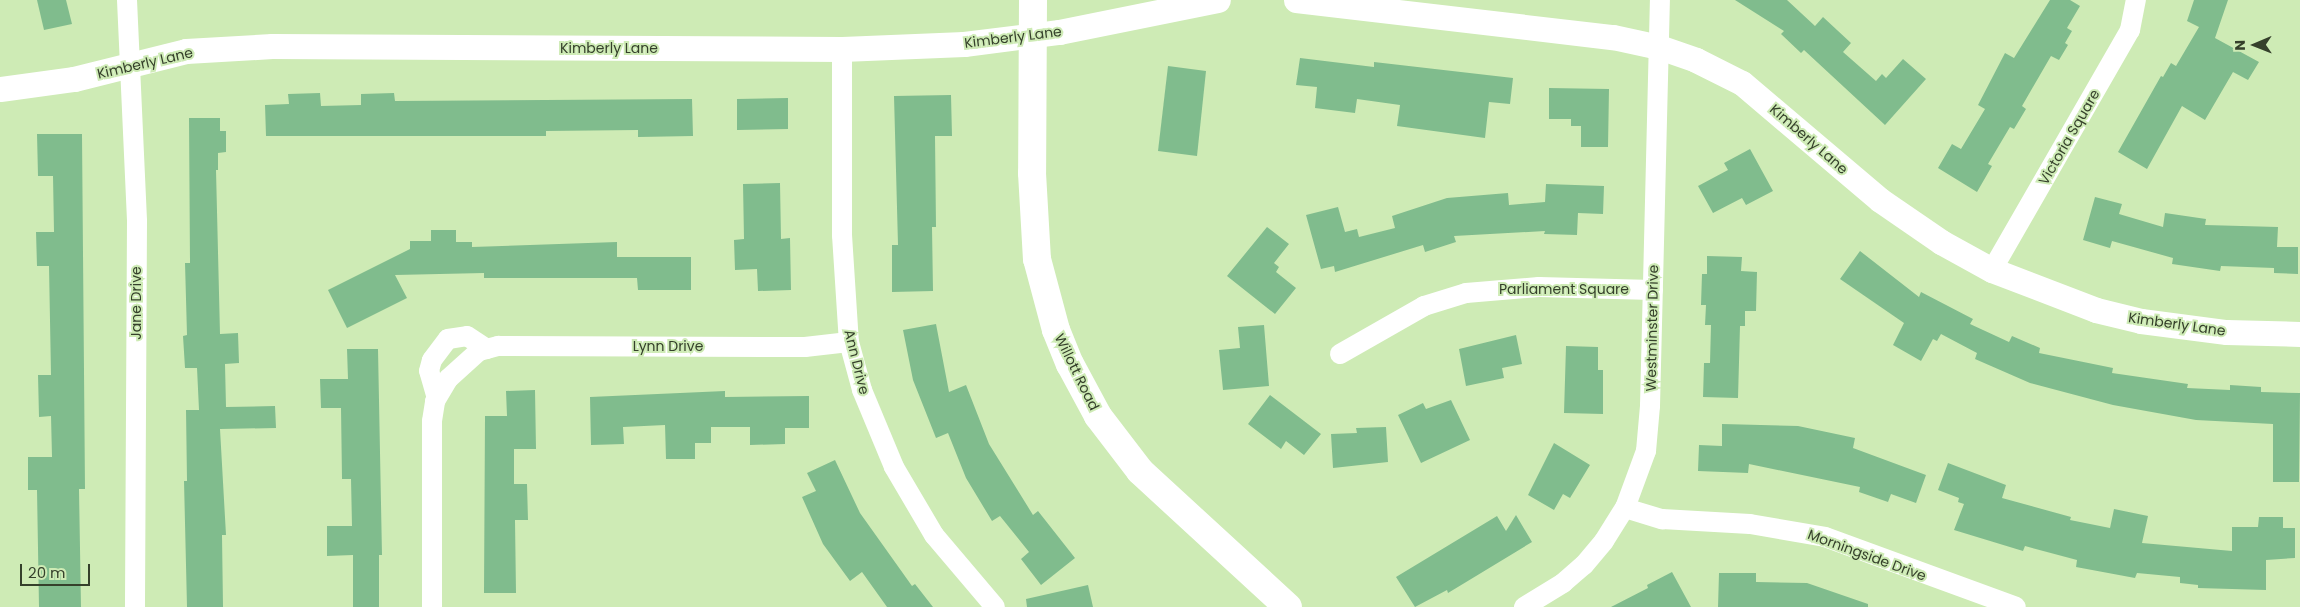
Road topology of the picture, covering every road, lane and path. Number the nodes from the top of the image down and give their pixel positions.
1 (127, 0) edge
2 (1033, 0) edge
3 (1218, 0) edge
4 (1296, 0) edge
5 (1660, 0) edge
6 (2136, 0) edge
7 (1033, 36) junction
8 (1659, 47) junction
9 (842, 49) junction
10 (130, 65) junction
11 (0, 89) edge
12 (1992, 270) junction
13 (1653, 290) junction
14 (2300, 334) edge
15 (849, 342) junction
16 (487, 349) junction
17 (1340, 354) dead end
18 (436, 395) junction
19 (1625, 508) junction
20 (135, 607) edge
21 (432, 607) edge
22 (995, 607) edge
23 (1288, 607) edge
24 (1524, 607) edge
25 (2016, 607) edge

1 - 10 street, Jane Drive
2 - 7 main road, Willott Road
3 - 7 street, Kimberly Lane
4 - 8 street, Kimberly Lane
5 - 8 street, Westminster Drive
6 - 12 street, Victoria Square
7 - 9 street, Kimberly Lane
7 - 23 main road, Willott Road
8 - 12 street, Kimberly Lane
8 - 13 street, Westminster Drive
9 - 10 street, Kimberly Lane
9 - 15 street, Ann Drive
10 - 11 street, Kimberly Lane
10 - 20 street, Jane Drive
12 - 14 street, Kimberly Lane
13 - 17 street, Parliament Square
13 - 19 street, Westminster Drive
15 - 16 street, Lynn Drive
15 - 22 street, Ann Drive
16 - 18 street
16 - 18 street
18 - 21 street
19 - 24 street, Westminster Drive
19 - 25 street, Morningside Drive

